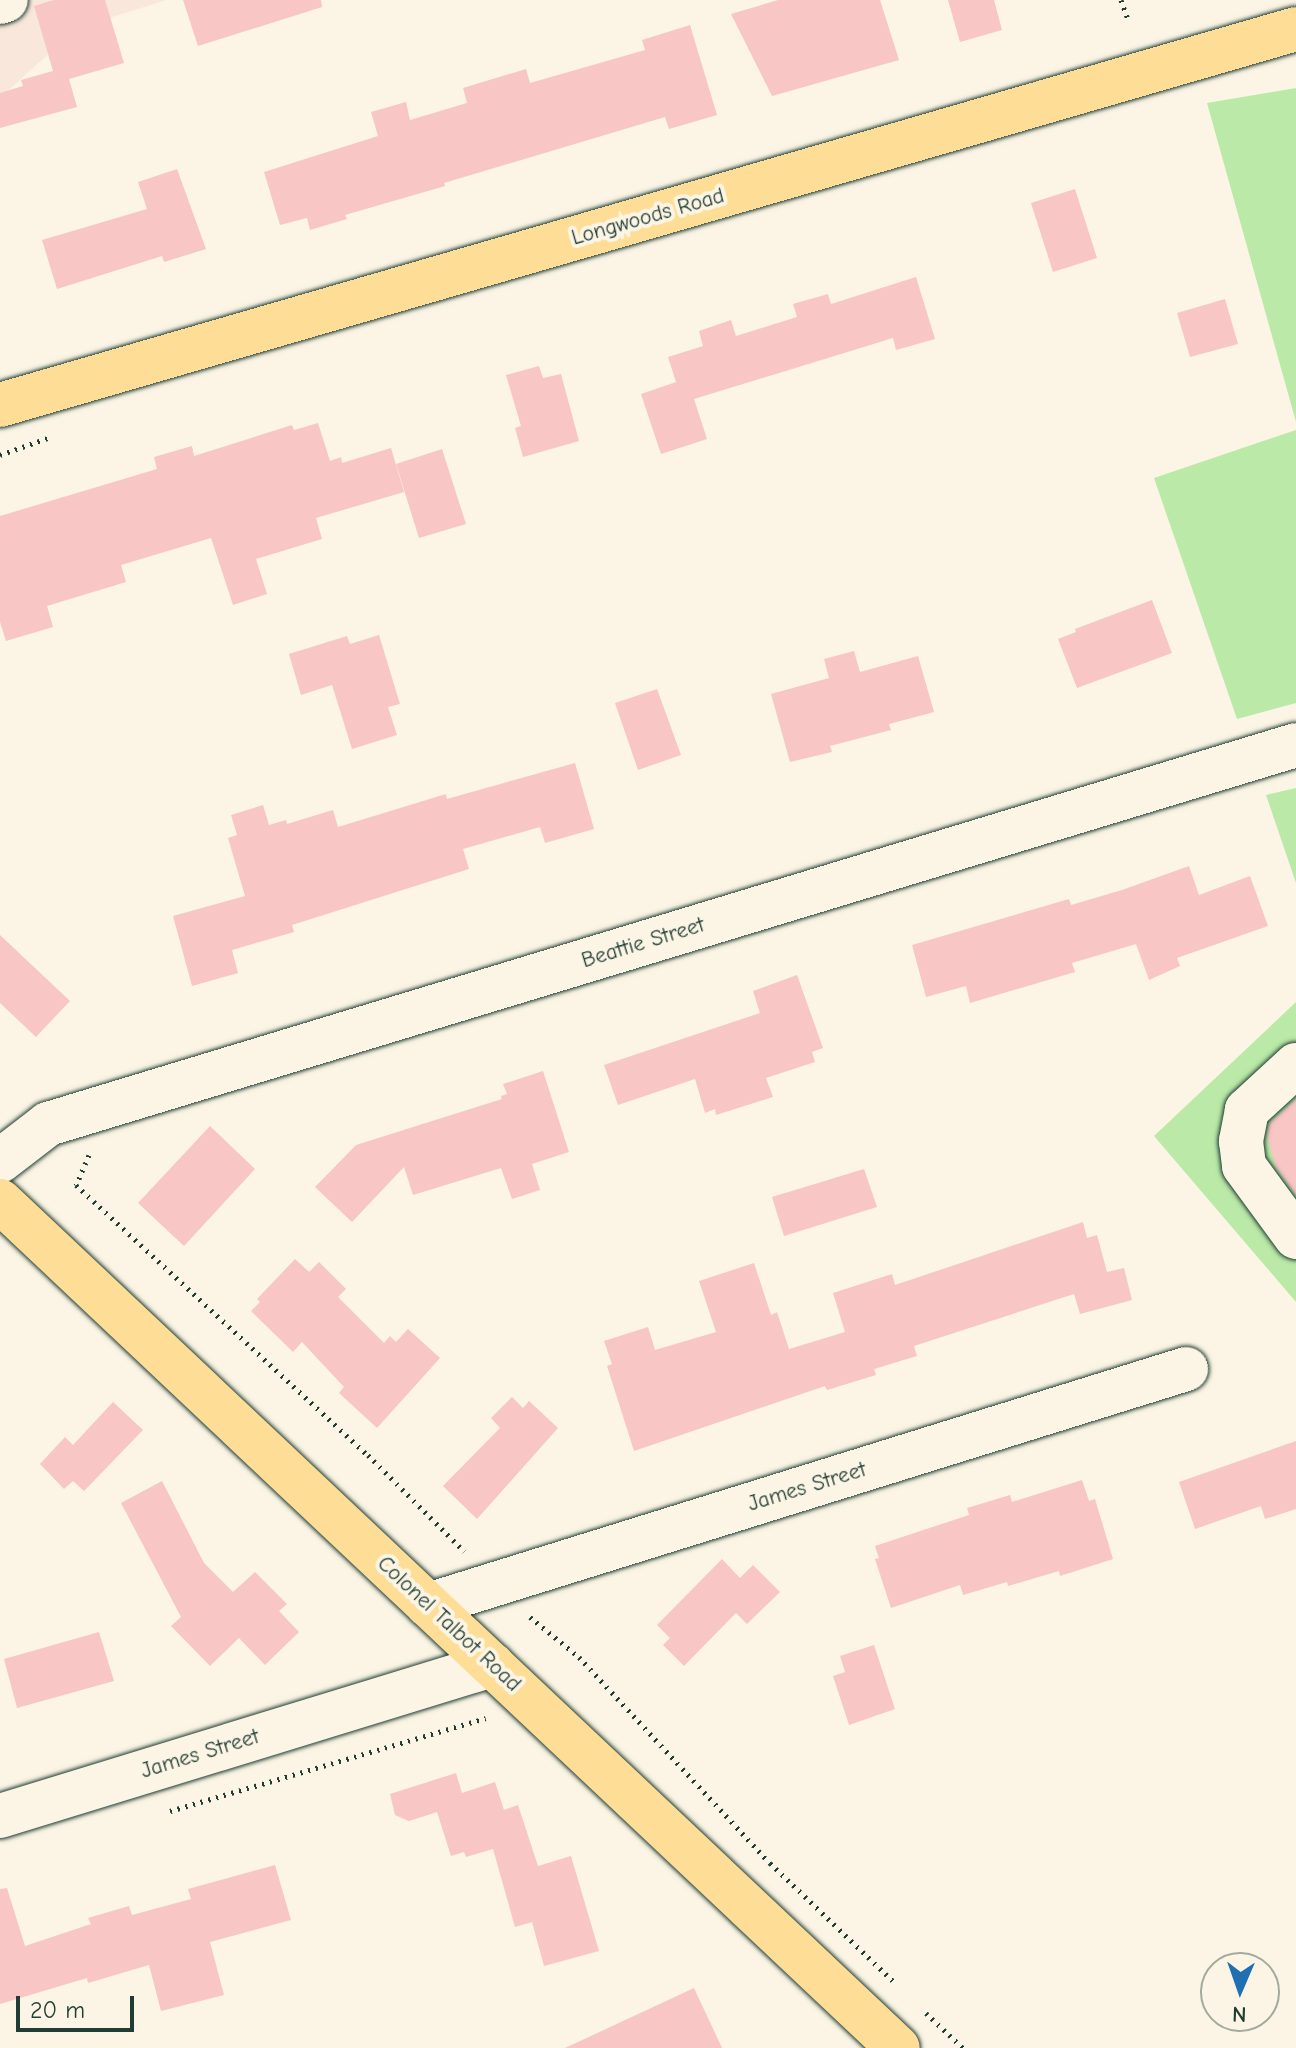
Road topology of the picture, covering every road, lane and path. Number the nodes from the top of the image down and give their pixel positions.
1 (6, 0) edge
2 (1121, 0) edge
3 (0, 2) edge
4 (1128, 19) dead end
5 (1296, 29) edge
6 (0, 405) edge
7 (1296, 745) edge
8 (1296, 1065) edge
9 (104, 1150) dead end
10 (0, 1161) edge
11 (0, 1201) edge
12 (1296, 1237) edge
13 (1186, 1369) dead end
14 (496, 1584) junction
15 (428, 1605) junction
16 (492, 1665) junction
17 (496, 1715) dead end
18 (165, 1813) dead end
19 (0, 1816) edge
20 (896, 1983) dead end
21 (919, 2005) dead end
22 (898, 2048) edge
23 (963, 2048) edge

1 - 3 street
2 - 4 path
5 - 6 main road, Longwoods Road
7 - 10 street, Beattie Street
8 - 12 street
9 - 14 path
11 - 15 main road, Colonel Talbot Road
13 - 14 street, James Street
14 - 15 street, James Street
14 - 20 path
15 - 16 main road, Colonel Talbot Road
16 - 19 street, James Street
16 - 22 main road, Colonel Talbot Road
17 - 18 path
21 - 23 path

